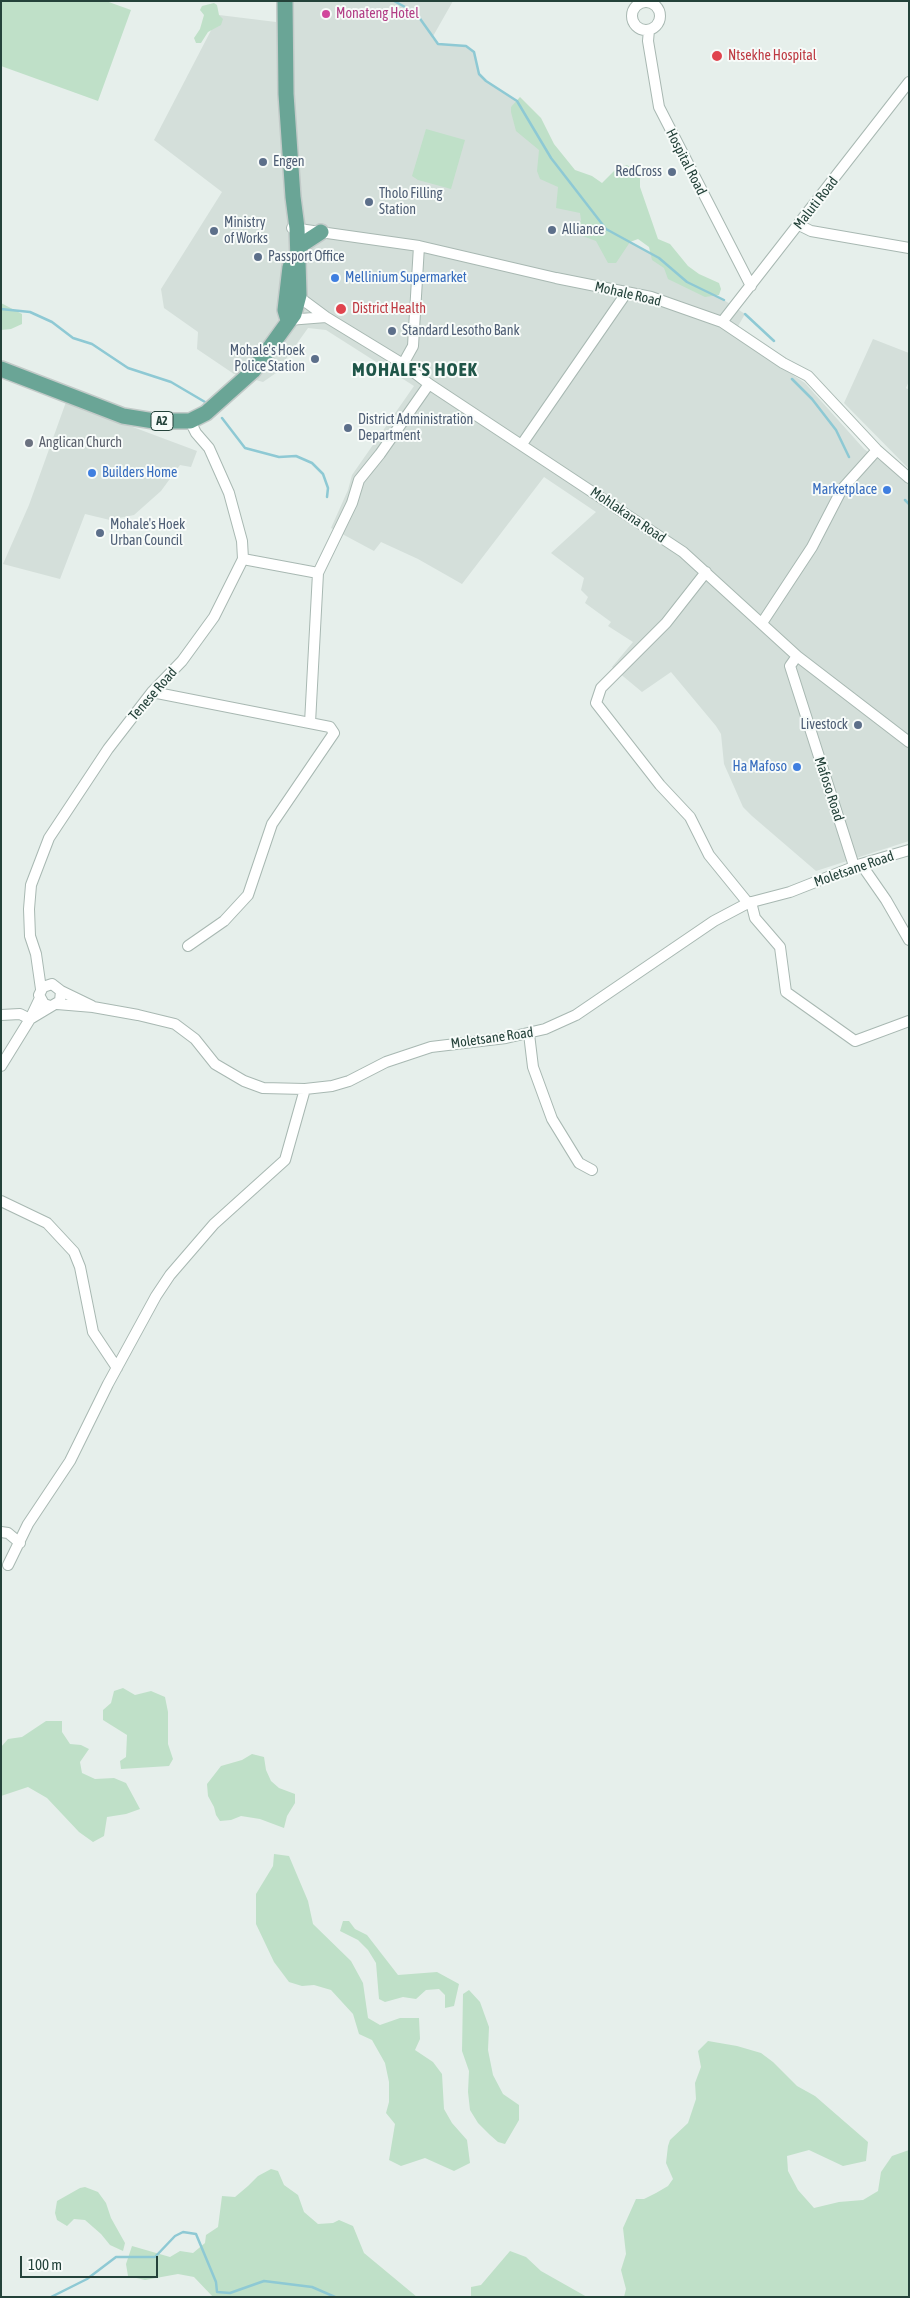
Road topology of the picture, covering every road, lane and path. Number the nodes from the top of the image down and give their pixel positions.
1 (285, 1) edge
2 (649, 30) dead end
3 (909, 82) edge
4 (799, 225) junction
5 (294, 228) junction
6 (321, 232) junction
7 (419, 246) junction
8 (298, 247) junction
9 (909, 248) edge
10 (751, 286) junction
11 (627, 292) junction
12 (293, 294) junction
13 (326, 317) junction
14 (288, 320) junction
15 (722, 322) junction
16 (403, 364) junction
17 (1, 369) edge
18 (428, 384) junction
19 (190, 420) junction
20 (522, 444) junction
21 (877, 450) junction
22 (909, 478) edge
23 (242, 559) junction
24 (706, 572) junction
25 (318, 573) junction
26 (762, 623) junction
27 (797, 656) junction
28 (152, 692) junction
29 (310, 723) junction
30 (909, 742) edge
31 (909, 850) edge
32 (857, 865) junction
33 (750, 903) junction
34 (909, 940) edge
35 (188, 946) dead end
36 (39, 969) junction
37 (57, 987) junction
38 (40, 993) junction
39 (54, 1005) junction
40 (93, 1006) junction
41 (1, 1015) edge
42 (30, 1019) junction
43 (909, 1021) edge
44 (530, 1034) junction
45 (1, 1066) edge
46 (305, 1089) junction
47 (592, 1170) dead end
48 (1, 1202) edge
49 (117, 1368) junction
50 (1, 1532) edge
51 (20, 1543) junction
52 (8, 1565) dead end

1 - 5 main road, A2
2 - 10 street, Hospital Road
3 - 4 street, Maluti Road
4 - 9 street
4 - 10 street, Maluti Road
5 - 6 street, Mohale Road
5 - 8 main road, A2
5 - 12 main road, A2
6 - 7 street, Mohale Road
6 - 8 main road
7 - 11 street, Mohale Road
7 - 16 street
8 - 12 main road, A2
10 - 15 street, Maluti Road
11 - 15 street, Mohale Road
11 - 20 street
12 - 13 street, Mohlakana Road
12 - 14 main road, A2
13 - 14 street
13 - 16 street, Mohlakana Road
14 - 19 main road, A2
15 - 21 street, Mohale Road
16 - 18 street, Mohlakana Road
17 - 19 main road, A2
18 - 20 street, Mohlakana Road
18 - 25 street
19 - 23 street, Tenese Road
20 - 24 street, Mohlakana Road
21 - 22 street, Mohale Road
21 - 26 street
23 - 25 street
23 - 28 street, Tenese Road
24 - 26 street, Mohlakana Road
24 - 33 street
25 - 29 street
26 - 27 street, Mohlakana Road
27 - 30 street, Mohlakana Road
27 - 32 street, Mafoso Road
28 - 29 street
28 - 36 street, Tenese Road
29 - 35 street
31 - 32 street, Moletsane Road
32 - 33 street, Moletsane Road
32 - 34 street
33 - 43 street
33 - 44 street, Moletsane Road
36 - 37 street, Tenese Road
36 - 38 street, Tenese Road
37 - 38 street
37 - 39 street
37 - 40 street, Moletsane Road
38 - 39 street
38 - 42 street
39 - 40 street, Moletsane Road
39 - 42 street
40 - 46 street, Moletsane Road
41 - 42 street
42 - 45 street
44 - 46 street, Moletsane Road
44 - 47 street
46 - 49 street
48 - 49 street
49 - 51 street
50 - 51 street
51 - 52 street

